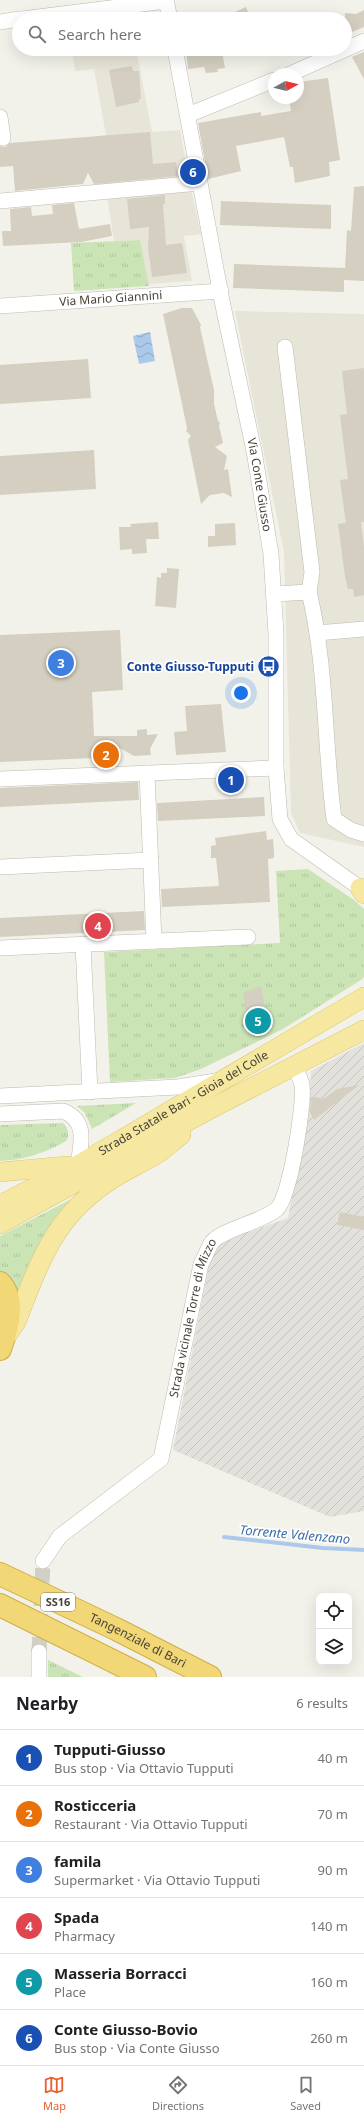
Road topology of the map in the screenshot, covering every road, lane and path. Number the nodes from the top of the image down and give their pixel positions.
1 (166, 0) edge
2 (75, 12) edge
3 (169, 12) edge
4 (12, 20) edge
5 (0, 22) edge
6 (364, 41) edge
7 (352, 46) edge
8 (176, 56) edge
9 (330, 56) edge
10 (303, 68) edge
11 (268, 82) edge
12 (188, 115) junction
13 (0, 117) edge
14 (2, 138) dead end
15 (200, 183) junction
16 (0, 201) edge
17 (221, 291) junction
18 (0, 306) edge
19 (285, 347) dead end
20 (309, 592) junction
21 (274, 594) junction
22 (364, 629) edge
23 (317, 633) junction
24 (276, 768) junction
25 (147, 773) junction
26 (0, 779) edge
27 (364, 834) edge
28 (151, 860) junction
29 (0, 867) edge
30 (363, 891) edge
31 (248, 937) dead end
32 (154, 941) junction
33 (83, 945) junction
34 (0, 948) edge
35 (364, 997) edge
36 (364, 1030) edge
37 (293, 1065) junction
38 (225, 1080) junction
39 (90, 1092) junction
40 (0, 1096) edge
41 (214, 1107) junction
42 (0, 1114) edge
43 (78, 1165) junction
44 (0, 1172) edge
45 (0, 1205) edge
46 (0, 1224) edge
47 (0, 1283) edge
48 (2, 1344) edge
49 (0, 1557) edge
50 (43, 1560) tunnel mouth
51 (0, 1574) edge
52 (58, 1602) junction
53 (5, 1609) edge
54 (39, 1652) tunnel mouth
55 (39, 1677) edge
56 (145, 1677) edge
57 (210, 1677) edge

1 - 2 street
1 - 3 street
4 - 5 street
6 - 7 street
8 - 12 street, Via Conte Giusso
9 - 10 street
11 - 12 street
12 - 15 street, Via Conte Giusso
13 - 14 street
15 - 16 street
15 - 17 street, Via Conte Giusso
17 - 18 street, Via Mario Giannini
17 - 21 street, Via Conte Giusso
19 - 20 street
20 - 21 street
20 - 23 street
21 - 24 street, Via Conte Giusso
22 - 23 street
23 - 27 street
24 - 25 street
24 - 30 street, Via Conte Giusso
25 - 26 street
25 - 28 street
28 - 29 street
28 - 32 street
31 - 32 street
32 - 33 street
33 - 34 street
33 - 39 street
35 - 38 main road, Strada Statale Bari - Gioia del Colle
36 - 37 main road, Strada Statale Bari - Gioia del Colle
37 - 41 main road, Strada Statale Bari - Gioia del Colle
37 - 50 street, Strada vicinale Torre di Mizzo
38 - 39 street
38 - 43 main road, Strada Statale Bari - Gioia del Colle
39 - 40 street
41 - 46 main road, Strada Statale Bari - Gioia del Colle
41 - 48 main road
42 - 43 street
43 - 44 main road
43 - 45 main road, Strada Statale Bari - Gioia del Colle
47 - 48 highway
49 - 52 highway
51 - 52 highway, Tangenziale di Bari / SS16
52 - 57 highway, Tangenziale di Bari / SS16
53 - 56 highway, SS16
54 - 55 street

